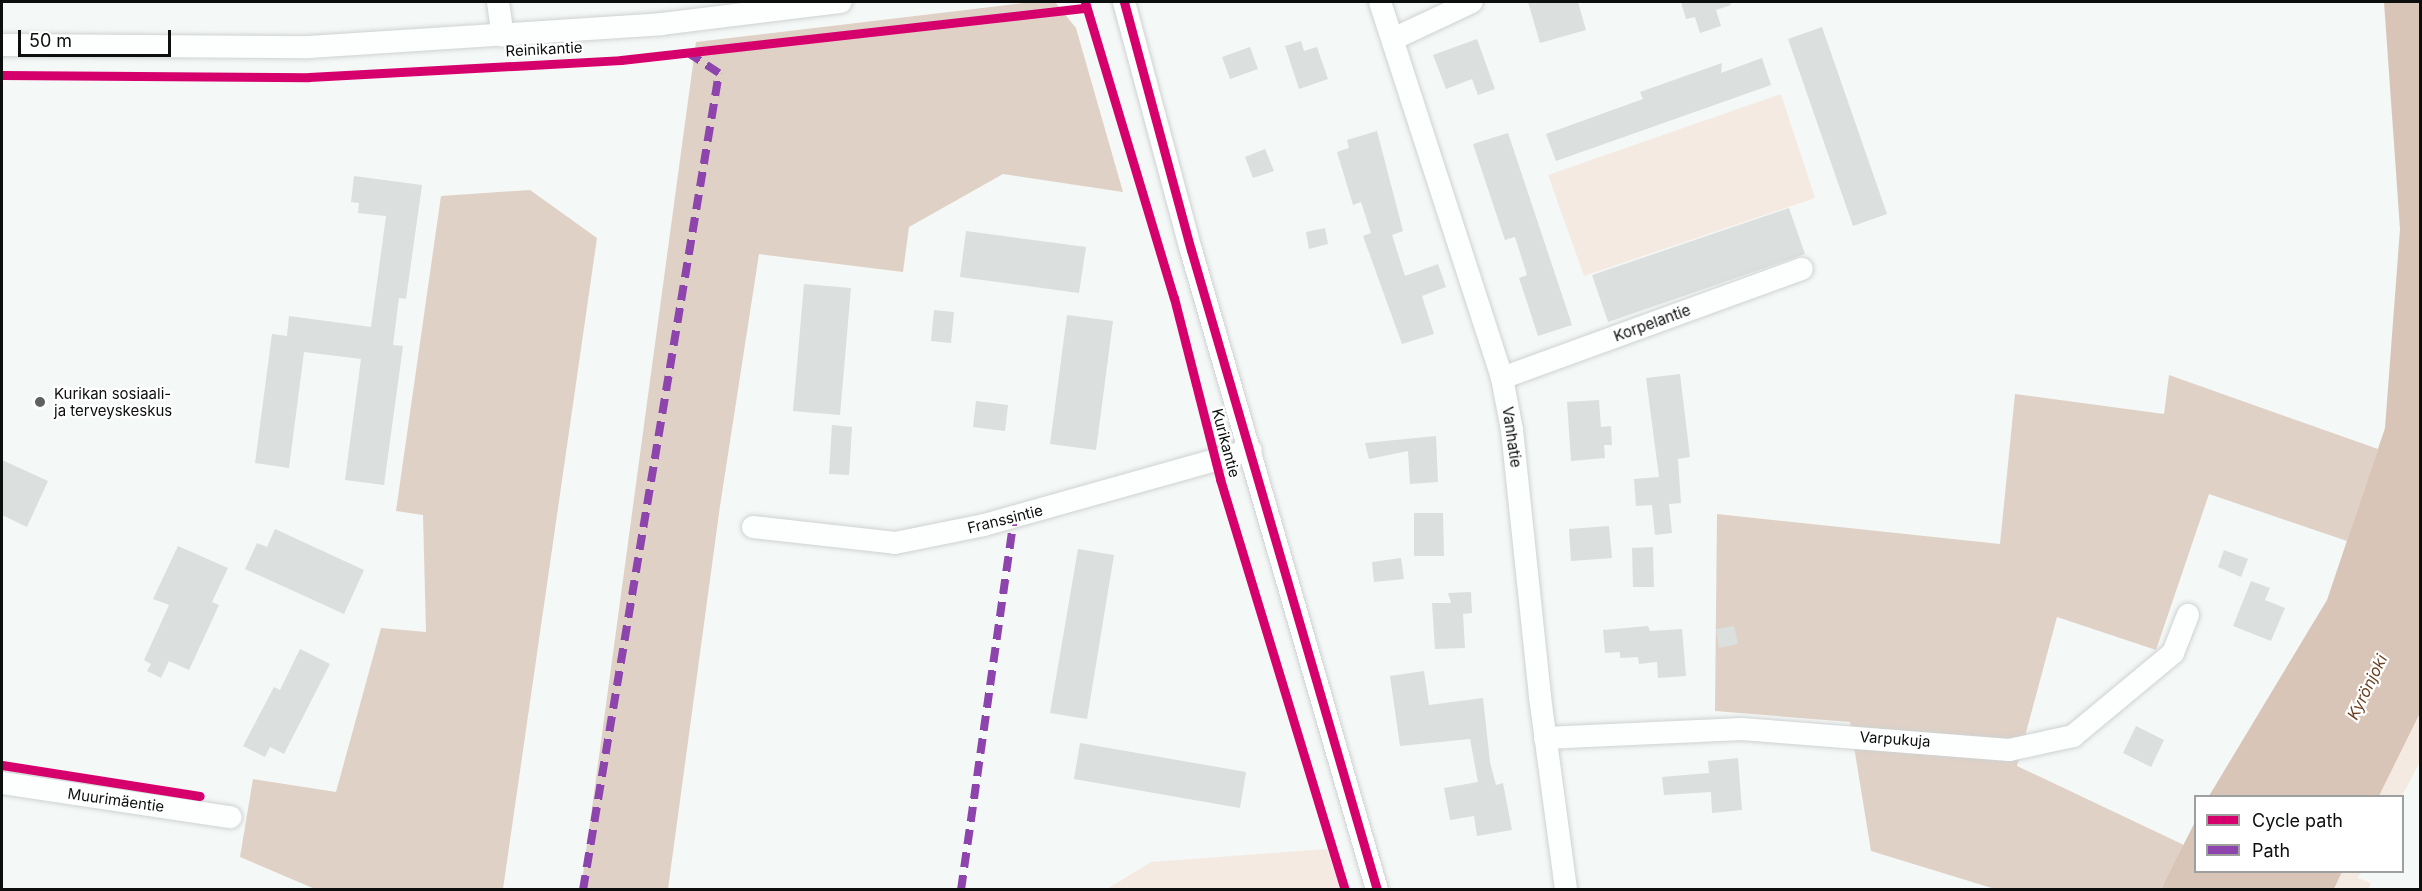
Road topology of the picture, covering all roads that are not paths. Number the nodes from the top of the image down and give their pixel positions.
1 (498, 2) edge
2 (841, 2) edge
3 (1124, 2) edge
4 (1380, 2) edge
5 (1472, 2) edge
6 (503, 36) junction
7 (1393, 39) junction
8 (2, 45) edge
9 (1802, 269) dead end
10 (1502, 378) junction
11 (1251, 450) junction
12 (753, 527) dead end
13 (2188, 615) dead end
14 (1545, 738) junction
15 (2, 783) edge
16 (230, 818) dead end
17 (1377, 890) edge
18 (1566, 890) edge

1 - 6 street
2 - 6 street, Reinikantie
3 - 11 street, Kurikantie
4 - 7 street, Vanhatie
5 - 7 street
6 - 8 street, Reinikantie
7 - 10 street, Vanhatie
9 - 10 street, Korpelantie
10 - 14 street, Vanhatie
11 - 12 street, Franssintie
11 - 17 street, Kurikantie
13 - 14 street, Varpukuja
14 - 18 street, Vanhatie
15 - 16 street, Muurimäentie

